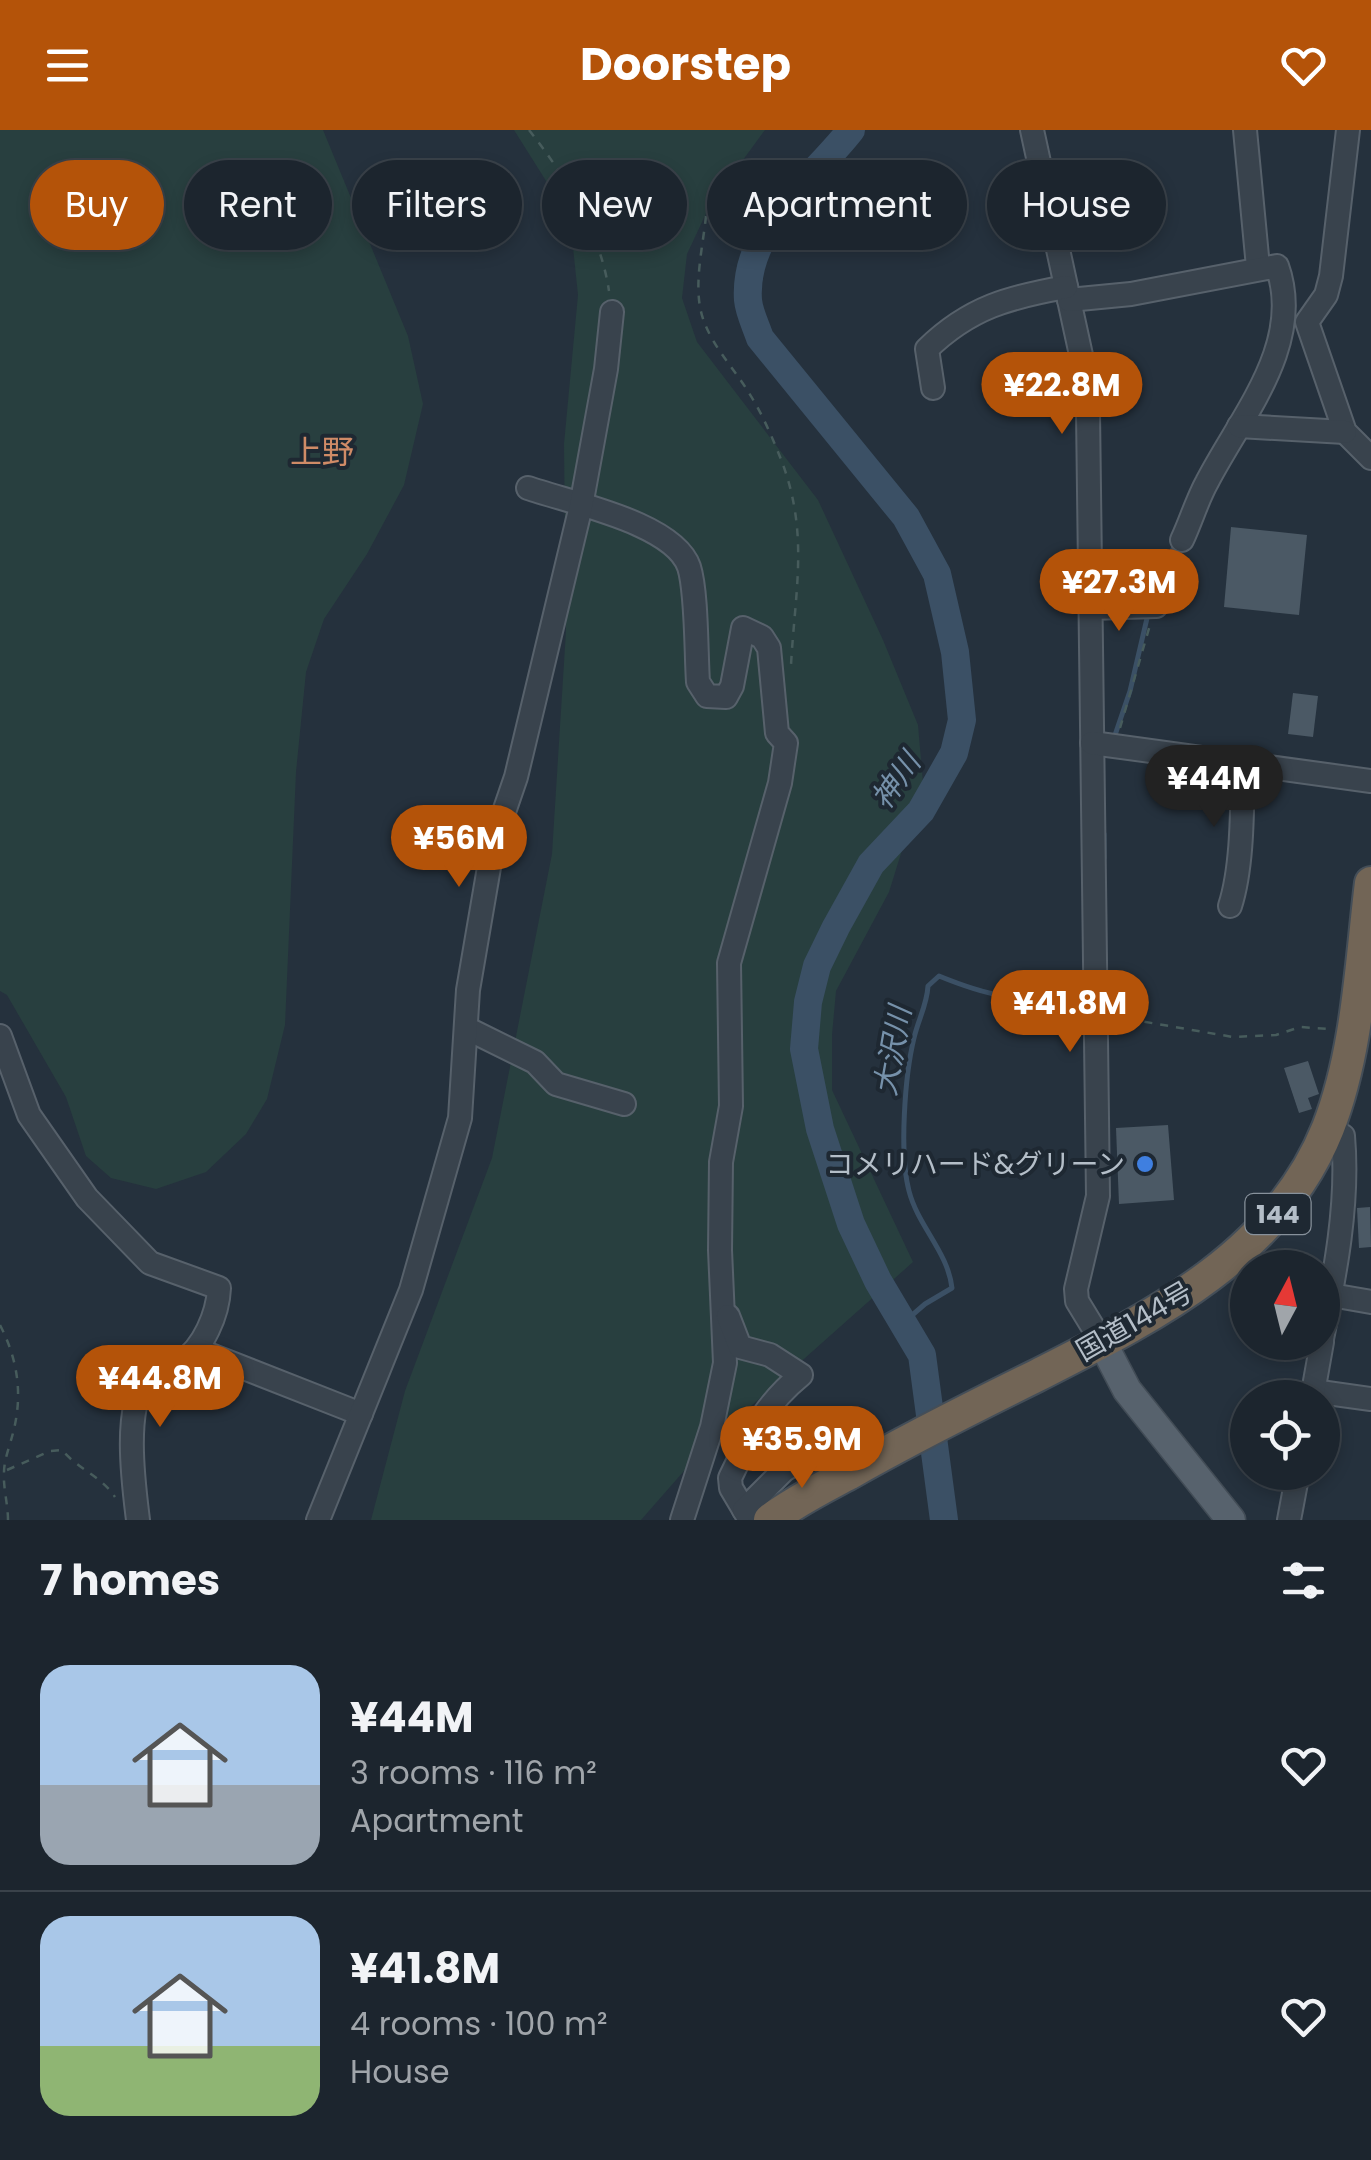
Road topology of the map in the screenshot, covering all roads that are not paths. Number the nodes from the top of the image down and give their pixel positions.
1 (1032, 130) edge
2 (1245, 130) edge
3 (1348, 130) edge
4 (1258, 267) junction
5 (1068, 293) junction
6 (612, 312) road end
7 (933, 388) dead end
8 (1239, 426) junction
9 (1344, 432) junction
10 (1371, 458) edge
11 (528, 488) dead end
12 (581, 506) junction
13 (1182, 540) road end
14 (1151, 606) road end
15 (1091, 608) junction
16 (1103, 744) junction
17 (1243, 764) junction
18 (1371, 781) edge
19 (1371, 882) edge
20 (1230, 906) dead end
21 (466, 1028) junction
22 (0, 1036) edge
23 (624, 1104) dead end
24 (1328, 1126) junction
25 (1336, 1250) edge
26 (1340, 1297) edge
27 (721, 1298) junction
28 (1371, 1302) edge
29 (1102, 1342) junction
30 (198, 1350) junction
31 (1340, 1396) edge
32 (1371, 1399) edge
33 (361, 1414) junction
34 (836, 1440) dead end
35 (1295, 1490) edge
36 (754, 1517) edge
37 (138, 1520) edge
38 (318, 1520) edge
39 (682, 1520) edge
40 (1231, 1520) edge
41 (1289, 1520) edge

1 - 5 street
2 - 4 street
3 - 9 street
4 - 5 street
4 - 8 street
5 - 7 street
5 - 15 street
6 - 12 street
8 - 9 street
8 - 13 street
9 - 10 street
11 - 12 street
12 - 21 street
12 - 27 street
14 - 15 street
15 - 16 street
16 - 17 street
16 - 29 street
17 - 18 street
17 - 20 street
19 - 24 highway, 国道144号 / 144
21 - 23 street
21 - 33 street
22 - 30 street
24 - 25 street
24 - 29 highway, 国道144号 / 144
26 - 28 street
27 - 36 street
27 - 39 street
29 - 36 highway, 国道144号 / 144
29 - 40 main road
30 - 33 street
30 - 37 street
31 - 32 street
33 - 38 street
34 - 36 street
35 - 41 street

